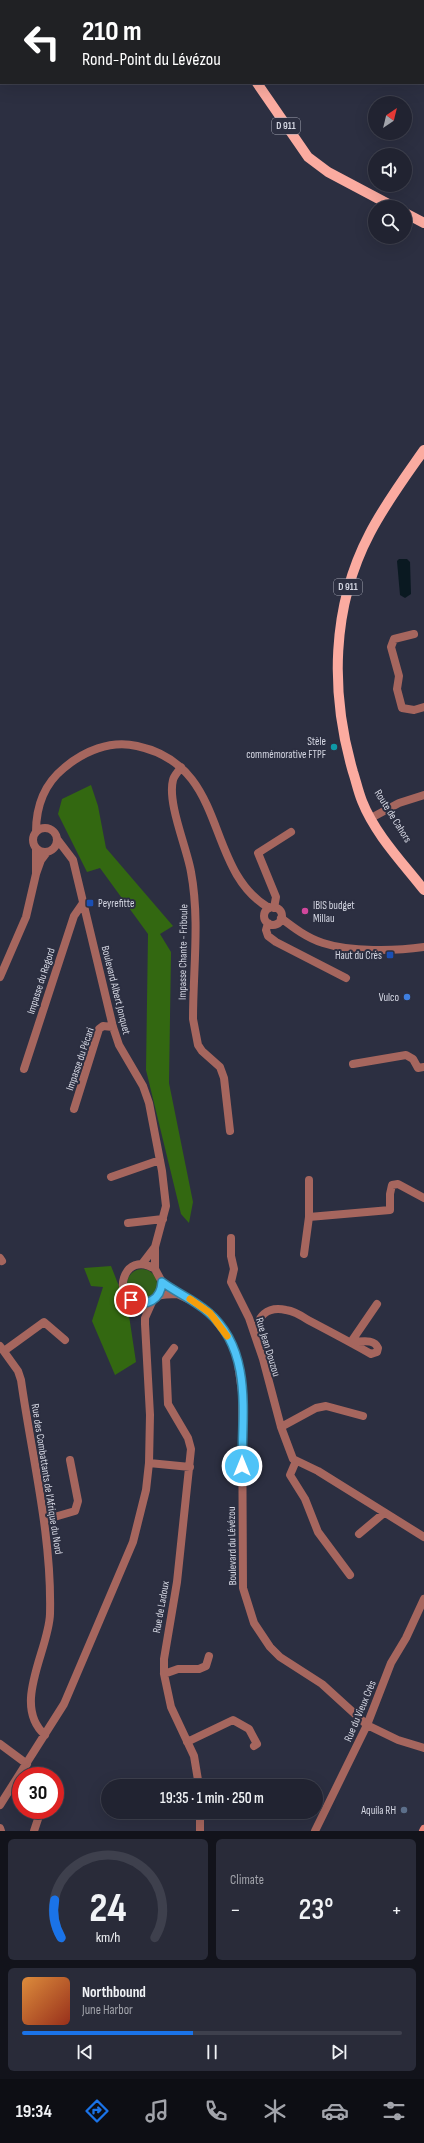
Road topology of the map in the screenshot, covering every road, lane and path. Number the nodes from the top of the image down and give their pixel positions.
1 (258, 84) edge
2 (381, 200) edge
3 (412, 217) edge
4 (424, 223) edge
5 (424, 450) edge
6 (414, 634) dead end
7 (424, 707) edge
8 (182, 767) junction
9 (424, 795) edge
10 (39, 804) junction
11 (373, 817) junction
12 (49, 829) junction
13 (36, 832) junction
14 (291, 832) dead end
15 (57, 839) junction
16 (36, 848) junction
17 (50, 850) junction
18 (68, 852) junction
19 (36, 874) junction
20 (424, 881) edge
21 (424, 890) edge
22 (83, 903) junction
23 (269, 910) junction
24 (279, 920) junction
25 (268, 923) junction
26 (424, 947) edge
27 (394, 948) junction
28 (424, 952) edge
29 (0, 977) edge
30 (346, 978) dead end
31 (113, 1027) junction
32 (352, 1064) dead end
33 (424, 1067) edge
34 (24, 1068) dead end
35 (74, 1110) dead end
36 (230, 1131) dead end
37 (160, 1160) junction
38 (112, 1177) dead end
39 (308, 1180) dead end
40 (424, 1198) edge
41 (309, 1217) junction
42 (163, 1219) junction
43 (128, 1223) dead end
44 (231, 1238) dead end
45 (156, 1247) junction
46 (304, 1254) dead end
47 (142, 1264) junction
48 (155, 1268) junction
49 (162, 1282) junction
50 (177, 1294) junction
51 (155, 1298) junction
52 (136, 1302) junction
53 (377, 1304) dead end
54 (145, 1318) junction
55 (65, 1340) dead end
56 (174, 1348) dead end
57 (2, 1349) edge
58 (263, 1359) junction
59 (363, 1416) dead end
60 (281, 1427) junction
61 (70, 1460) dead end
62 (296, 1461) junction
63 (149, 1462) junction
64 (190, 1467) junction
65 (384, 1513) junction
66 (44, 1520) junction
67 (359, 1534) dead end
68 (424, 1537) edge
69 (350, 1575) dead end
70 (424, 1599) edge
71 (210, 1656) dead end
72 (164, 1674) junction
73 (367, 1725) junction
74 (45, 1735) junction
75 (187, 1742) junction
76 (424, 1742) edge
77 (411, 1743) junction
78 (0, 1744) edge
79 (254, 1746) dead end
80 (424, 1748) edge
81 (27, 1764) junction
82 (198, 1779) edge
83 (0, 1805) edge
84 (38, 1819) edge
85 (200, 1819) edge
86 (0, 1828) edge
87 (1, 1831) edge
88 (34, 1831) edge
89 (200, 1831) edge
90 (315, 1831) edge

1 - 2 main road, D 911
3 - 4 main road
5 - 11 main road, Route de Cahors / D 911
6 - 7 street
8 - 10 street
8 - 23 street
8 - 36 street, Impasse Chante - Friboule
9 - 11 street
10 - 12 street
10 - 13 street
11 - 20 main road, Route de Cahors / D 911
11 - 21 main road, Route de Cahors / D 911
12 - 13 street
12 - 15 street
13 - 16 street
14 - 23 street
15 - 17 street
15 - 18 street, Boulevard Albert Jonquet
16 - 17 street
16 - 19 street
17 - 18 street
17 - 19 street
18 - 22 street, Boulevard Albert Jonquet
19 - 29 street
22 - 31 street, Boulevard Albert Jonquet
22 - 34 street, Impasse du Regord
23 - 24 street
23 - 25 street
24 - 25 street
24 - 27 street
25 - 30 street
26 - 27 street
27 - 28 street
31 - 35 street, Impasse du Pécari
31 - 37 street, Boulevard Albert Jonquet
32 - 33 street
37 - 38 street
37 - 42 street, Boulevard Albert Jonquet
39 - 41 street
40 - 41 street
41 - 46 street
42 - 43 street
42 - 45 street, Boulevard Albert Jonquet
44 - 58 street, Rue Jean Douzou
45 - 47 street, Boulevard Albert Jonquet
45 - 48 street, Boulevard Albert Jonquet
47 - 48 street
47 - 52 street
48 - 49 street
49 - 50 street, Boulevard du Lévézou
49 - 51 street
50 - 51 street
50 - 73 street, Boulevard du Lévézou
51 - 52 street
51 - 54 street
52 - 54 street
53 - 58 street
54 - 63 street
55 - 57 street
56 - 64 street, Rue de Ladoux
57 - 66 street, Rue des Combattants de l'Afrique du Nord
58 - 60 street, Rue Jean Douzou
59 - 60 street
60 - 62 street, Rue Jean Douzou
61 - 66 street
62 - 65 street
62 - 69 street
63 - 64 street
63 - 74 street
64 - 72 street, Rue de Ladoux
65 - 67 street
65 - 68 street
66 - 74 street, Rue des Combattants de l'Afrique du Nord
70 - 73 street, Rue du Vieux Crès
71 - 72 street
72 - 75 street, Rue de Ladoux
73 - 77 street, Boulevard du Lévézou
73 - 90 street, Rue du Vieux Crès
74 - 81 street
75 - 79 street
75 - 82 street, Rue de Ladoux
76 - 77 street, Boulevard du Lévézou
77 - 80 street, Boulevard du Lévézou
78 - 81 street
81 - 83 street
84 - 88 street
85 - 89 street
86 - 87 street

